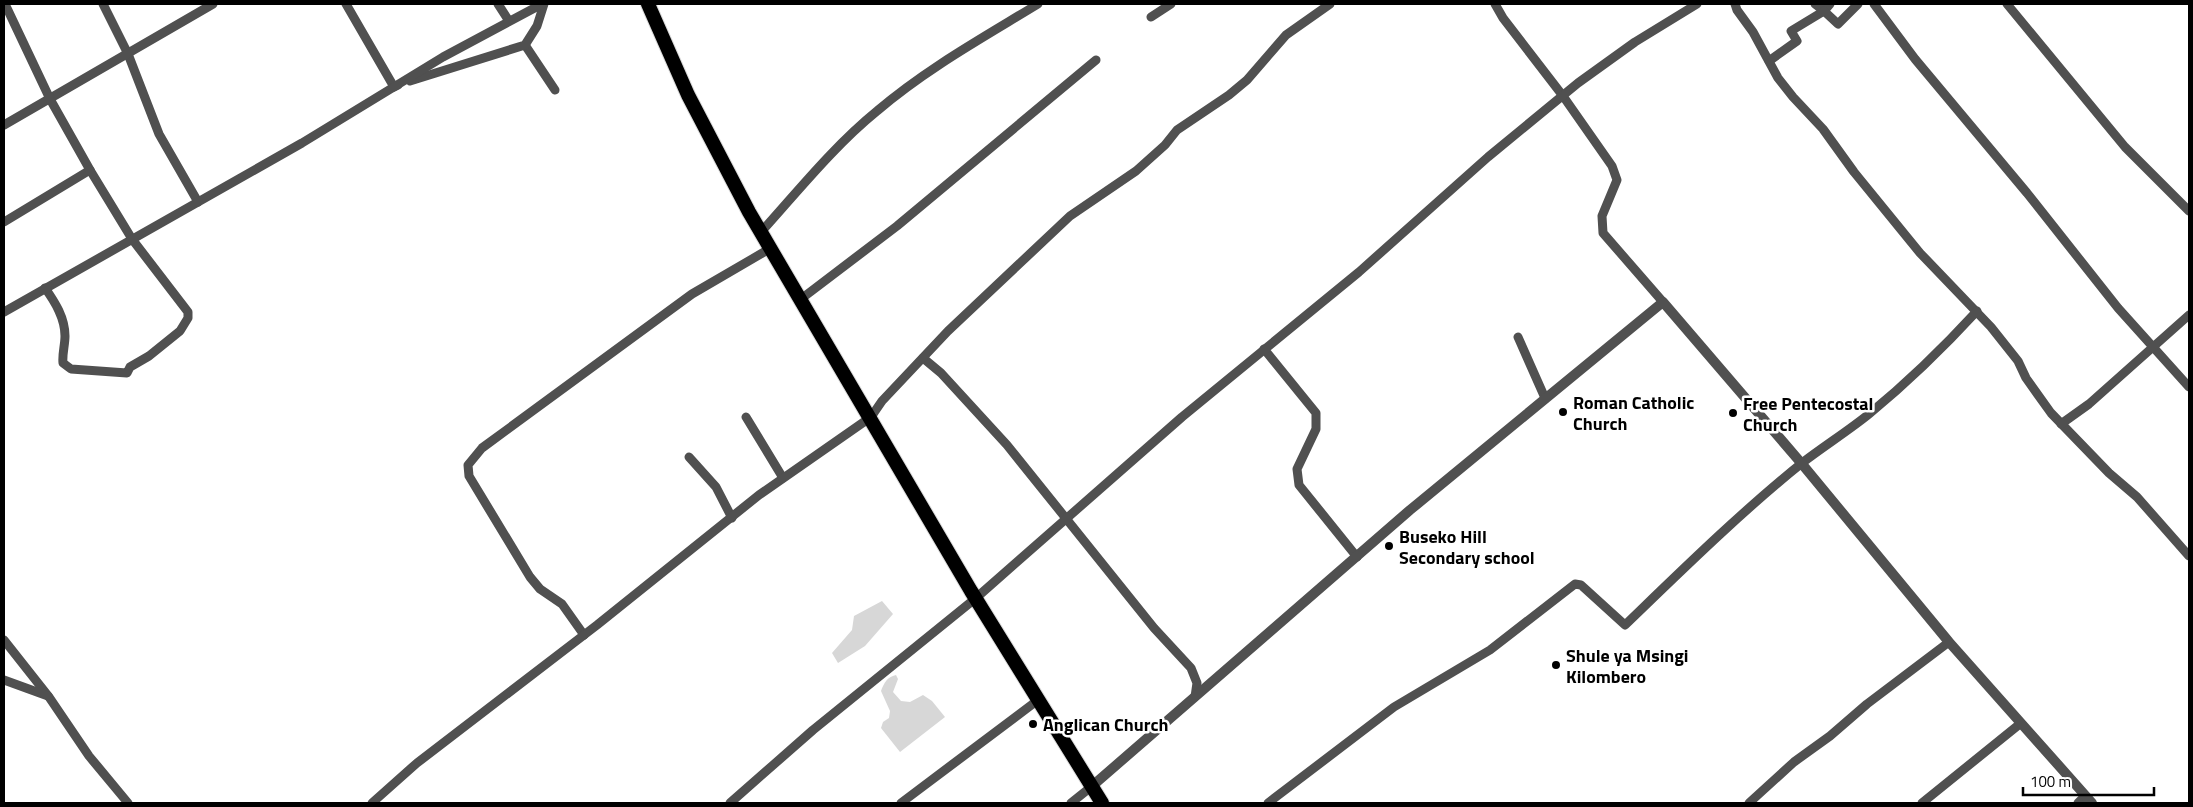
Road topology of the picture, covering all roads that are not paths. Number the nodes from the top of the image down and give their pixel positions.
1 (5, 4) edge
2 (103, 4) edge
3 (213, 4) edge
4 (346, 4) edge
5 (498, 4) edge
6 (543, 4) edge
7 (648, 4) edge
8 (1038, 4) edge
9 (1171, 4) edge
10 (1330, 4) edge
11 (1495, 4) edge
12 (1697, 4) edge
13 (1736, 4) edge
14 (1815, 4) edge
15 (1858, 4) edge
16 (1874, 4) edge
17 (2007, 4) edge
18 (1827, 7) edge
19 (1151, 17) dead end
20 (508, 22) junction
21 (525, 45) junction
22 (128, 54) junction
23 (1096, 60) dead end
24 (1769, 61) junction
25 (394, 86) junction
26 (554, 90) dead end
27 (1563, 96) junction
28 (50, 98) junction
29 (4, 125) edge
30 (90, 170) junction
31 (198, 202) junction
32 (2189, 211) edge
33 (4, 222) edge
34 (761, 232) junction
35 (132, 239) junction
36 (771, 248) junction
37 (45, 288) junction
38 (801, 299) junction
39 (1663, 302) junction
40 (4, 312) edge
41 (1977, 312) junction
42 (2189, 315) edge
43 (1518, 337) dead end
44 (2153, 347) junction
45 (1264, 349) junction
46 (923, 358) junction
47 (2189, 387) edge
48 (1545, 398) junction
49 (746, 417) dead end
50 (871, 417) junction
51 (2061, 424) junction
52 (689, 457) dead end
53 (1802, 464) junction
54 (783, 478) junction
55 (732, 518) junction
56 (1066, 519) junction
57 (1357, 556) junction
58 (2189, 556) edge
59 (976, 598) junction
60 (584, 635) junction
61 (4, 640) edge
62 (1948, 642) junction
63 (4, 680) edge
64 (49, 697) junction
65 (1195, 697) junction
66 (1038, 700) junction
67 (2020, 723) junction
68 (1091, 787) junction
69 (2085, 801) edge
70 (128, 803) edge
71 (372, 803) edge
72 (730, 803) edge
73 (901, 803) edge
74 (1070, 803) edge
75 (1102, 803) edge
76 (1268, 803) edge
77 (1749, 803) edge
78 (1922, 803) edge

1 - 28 street
2 - 22 street
3 - 22 street
4 - 25 street
5 - 20 street
6 - 20 street
6 - 21 street
7 - 34 highway
8 - 34 street
9 - 19 street
10 - 46 street
11 - 27 street
12 - 27 street
13 - 24 street
14 - 18 street
15 - 18 street
16 - 44 street
17 - 32 street
18 - 24 street
20 - 25 street
21 - 25 street
21 - 26 street
22 - 28 street
22 - 31 street
23 - 38 street
24 - 41 street
25 - 31 street
27 - 39 street
27 - 45 street
28 - 29 street
28 - 30 street
30 - 33 street
30 - 35 street
31 - 35 street
34 - 36 highway
35 - 37 street
35 - 37 street
36 - 38 highway
36 - 60 street
37 - 40 street
38 - 50 highway
39 - 48 street
39 - 53 street
41 - 51 street
41 - 53 street
42 - 44 street
43 - 48 street
44 - 47 street
44 - 51 street
45 - 56 street
45 - 57 street
46 - 50 street
46 - 56 street
48 - 57 street
49 - 54 street
50 - 54 street
50 - 59 highway
51 - 58 street
52 - 55 street
53 - 62 street
53 - 76 street
54 - 55 street
55 - 60 street
56 - 59 street
56 - 65 street
57 - 65 street
59 - 66 highway
59 - 72 street
60 - 71 street
61 - 64 street
62 - 67 street
62 - 77 street
63 - 64 street
64 - 70 street
65 - 68 street
66 - 68 highway
66 - 73 street
67 - 69 street
67 - 78 street
68 - 74 street
68 - 75 highway

